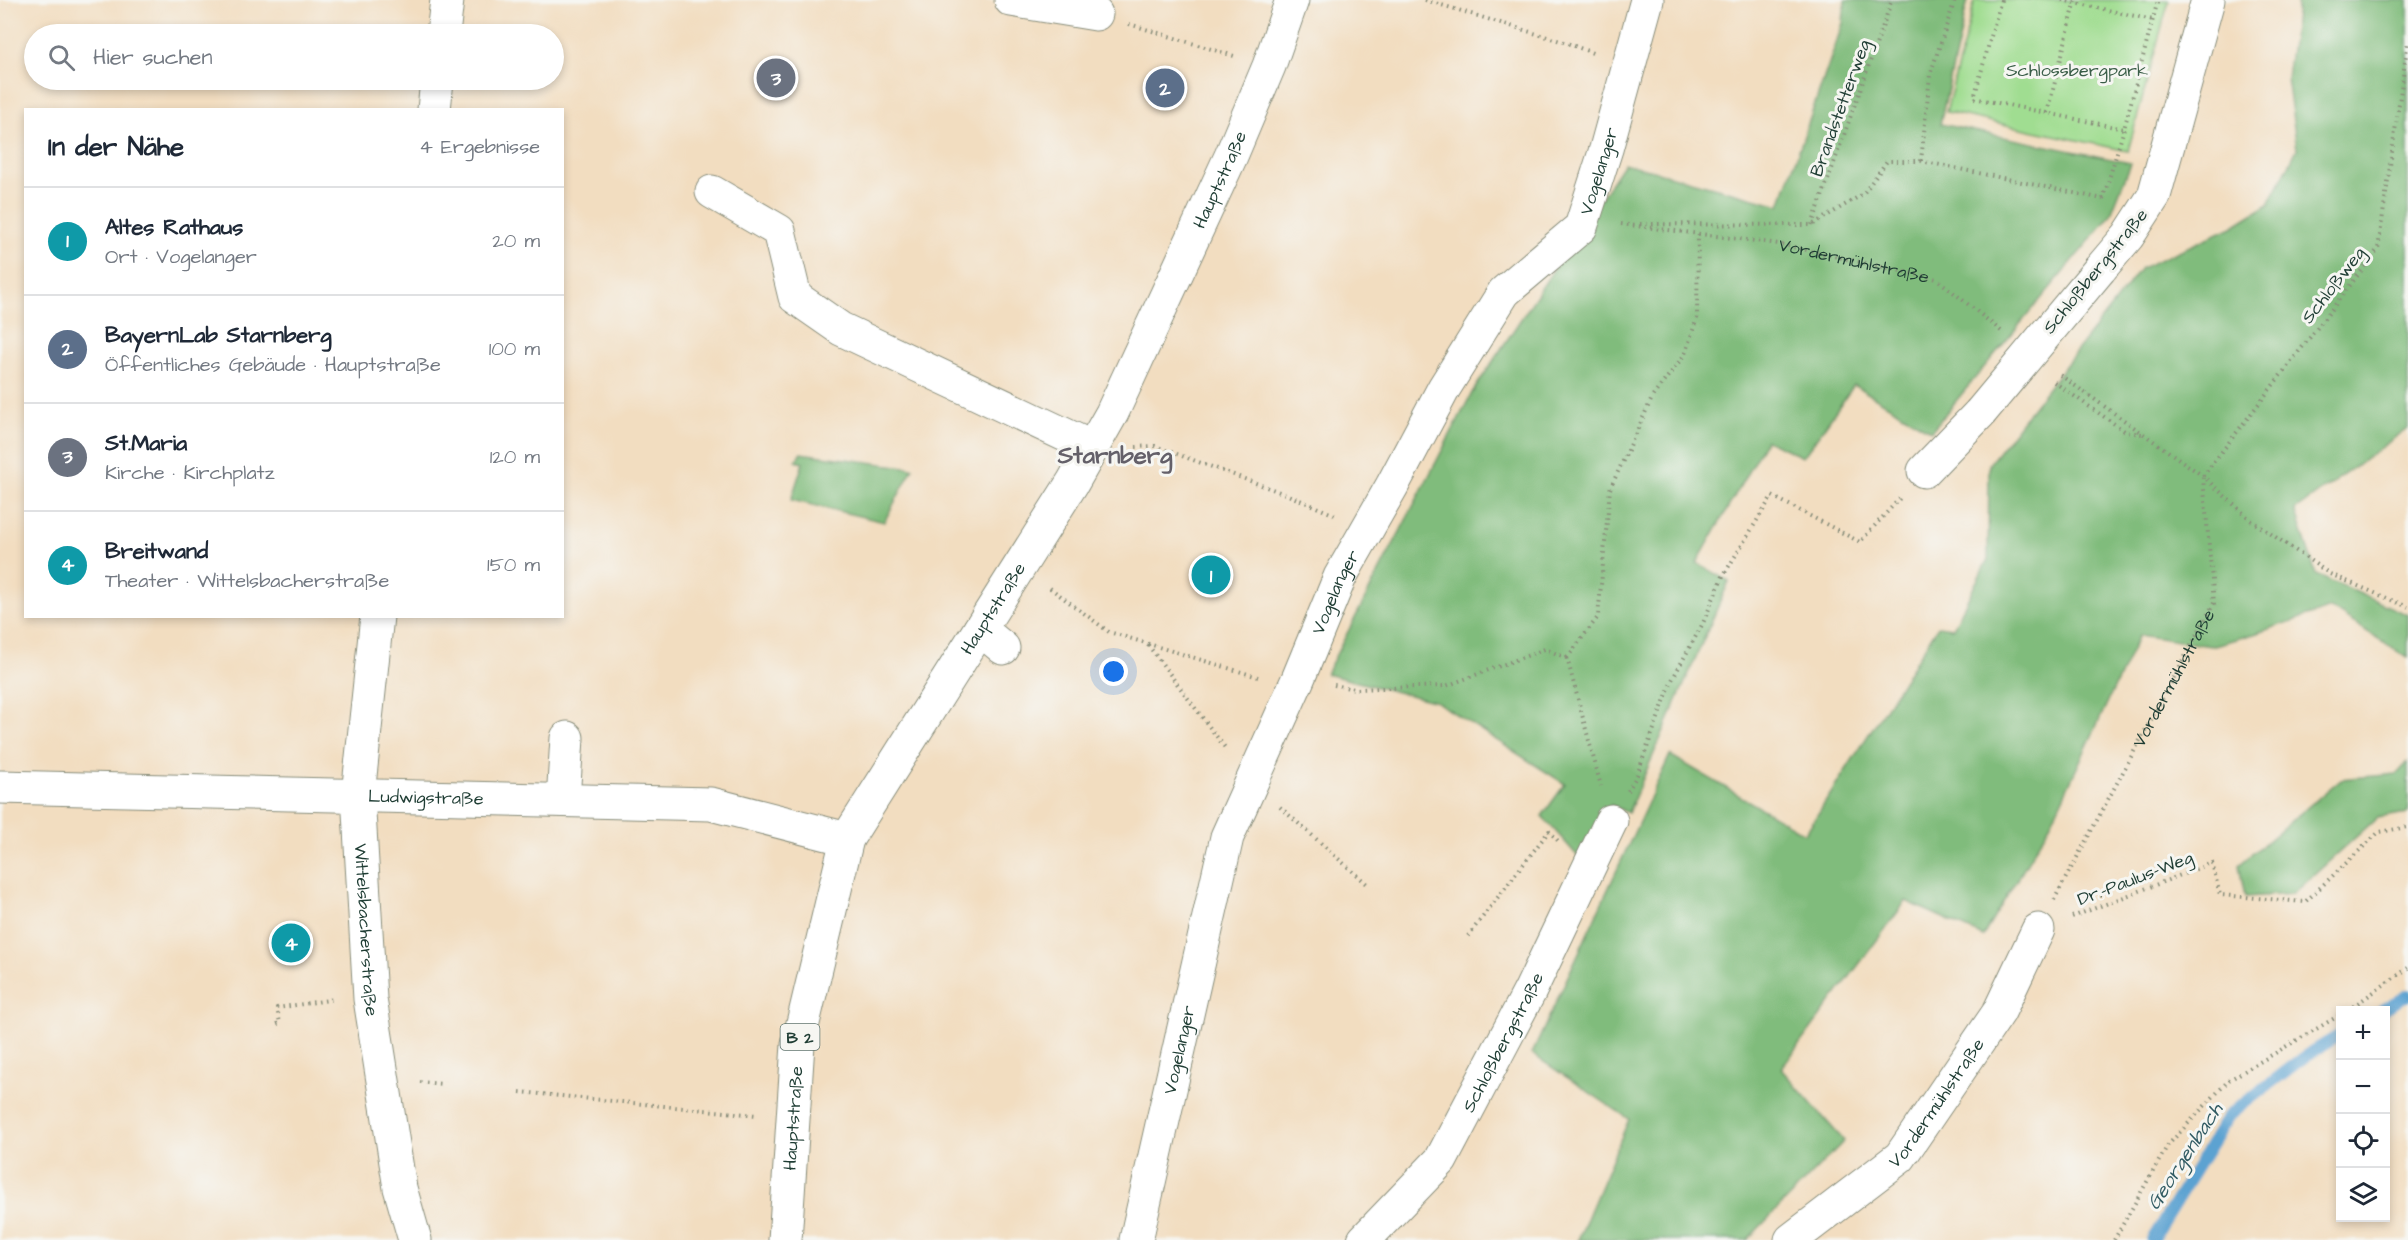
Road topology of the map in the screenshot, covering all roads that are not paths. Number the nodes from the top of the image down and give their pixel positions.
1 (447, 0) edge
2 (1011, 0) edge
3 (1292, 0) edge
4 (1647, 0) edge
5 (2208, 0) edge
6 (1096, 14) road end
7 (444, 24) edge
8 (436, 90) edge
9 (434, 108) edge
10 (712, 192) dead end
11 (1093, 448) junction
12 (1924, 471) road end
13 (377, 618) edge
14 (567, 738) dead end
15 (0, 787) edge
16 (358, 795) junction
17 (563, 800) junction
18 (1611, 821) road end
19 (847, 839) junction
20 (2038, 930) road end
21 (415, 1240) edge
22 (785, 1240) edge
23 (1136, 1240) edge
24 (1364, 1240) edge
25 (1791, 1240) edge

1 - 7 street
2 - 6 street
3 - 11 street, Hauptstraße / B 2
4 - 23 street, Vogelanger
5 - 12 street, Schloßbergstraße, bridge
8 - 9 street
10 - 11 street
11 - 19 street, Hauptstraße / B 2
13 - 16 street, Wittelsbacherstraße
14 - 17 street
15 - 16 street, Ludwigstraße
16 - 17 street, Ludwigstraße
16 - 21 street, Wittelsbacherstraße
17 - 19 street, Ludwigstraße
18 - 24 street, Schloßbergstraße
19 - 22 street, Hauptstraße / B 2
20 - 25 street, Vordermühlstraße

